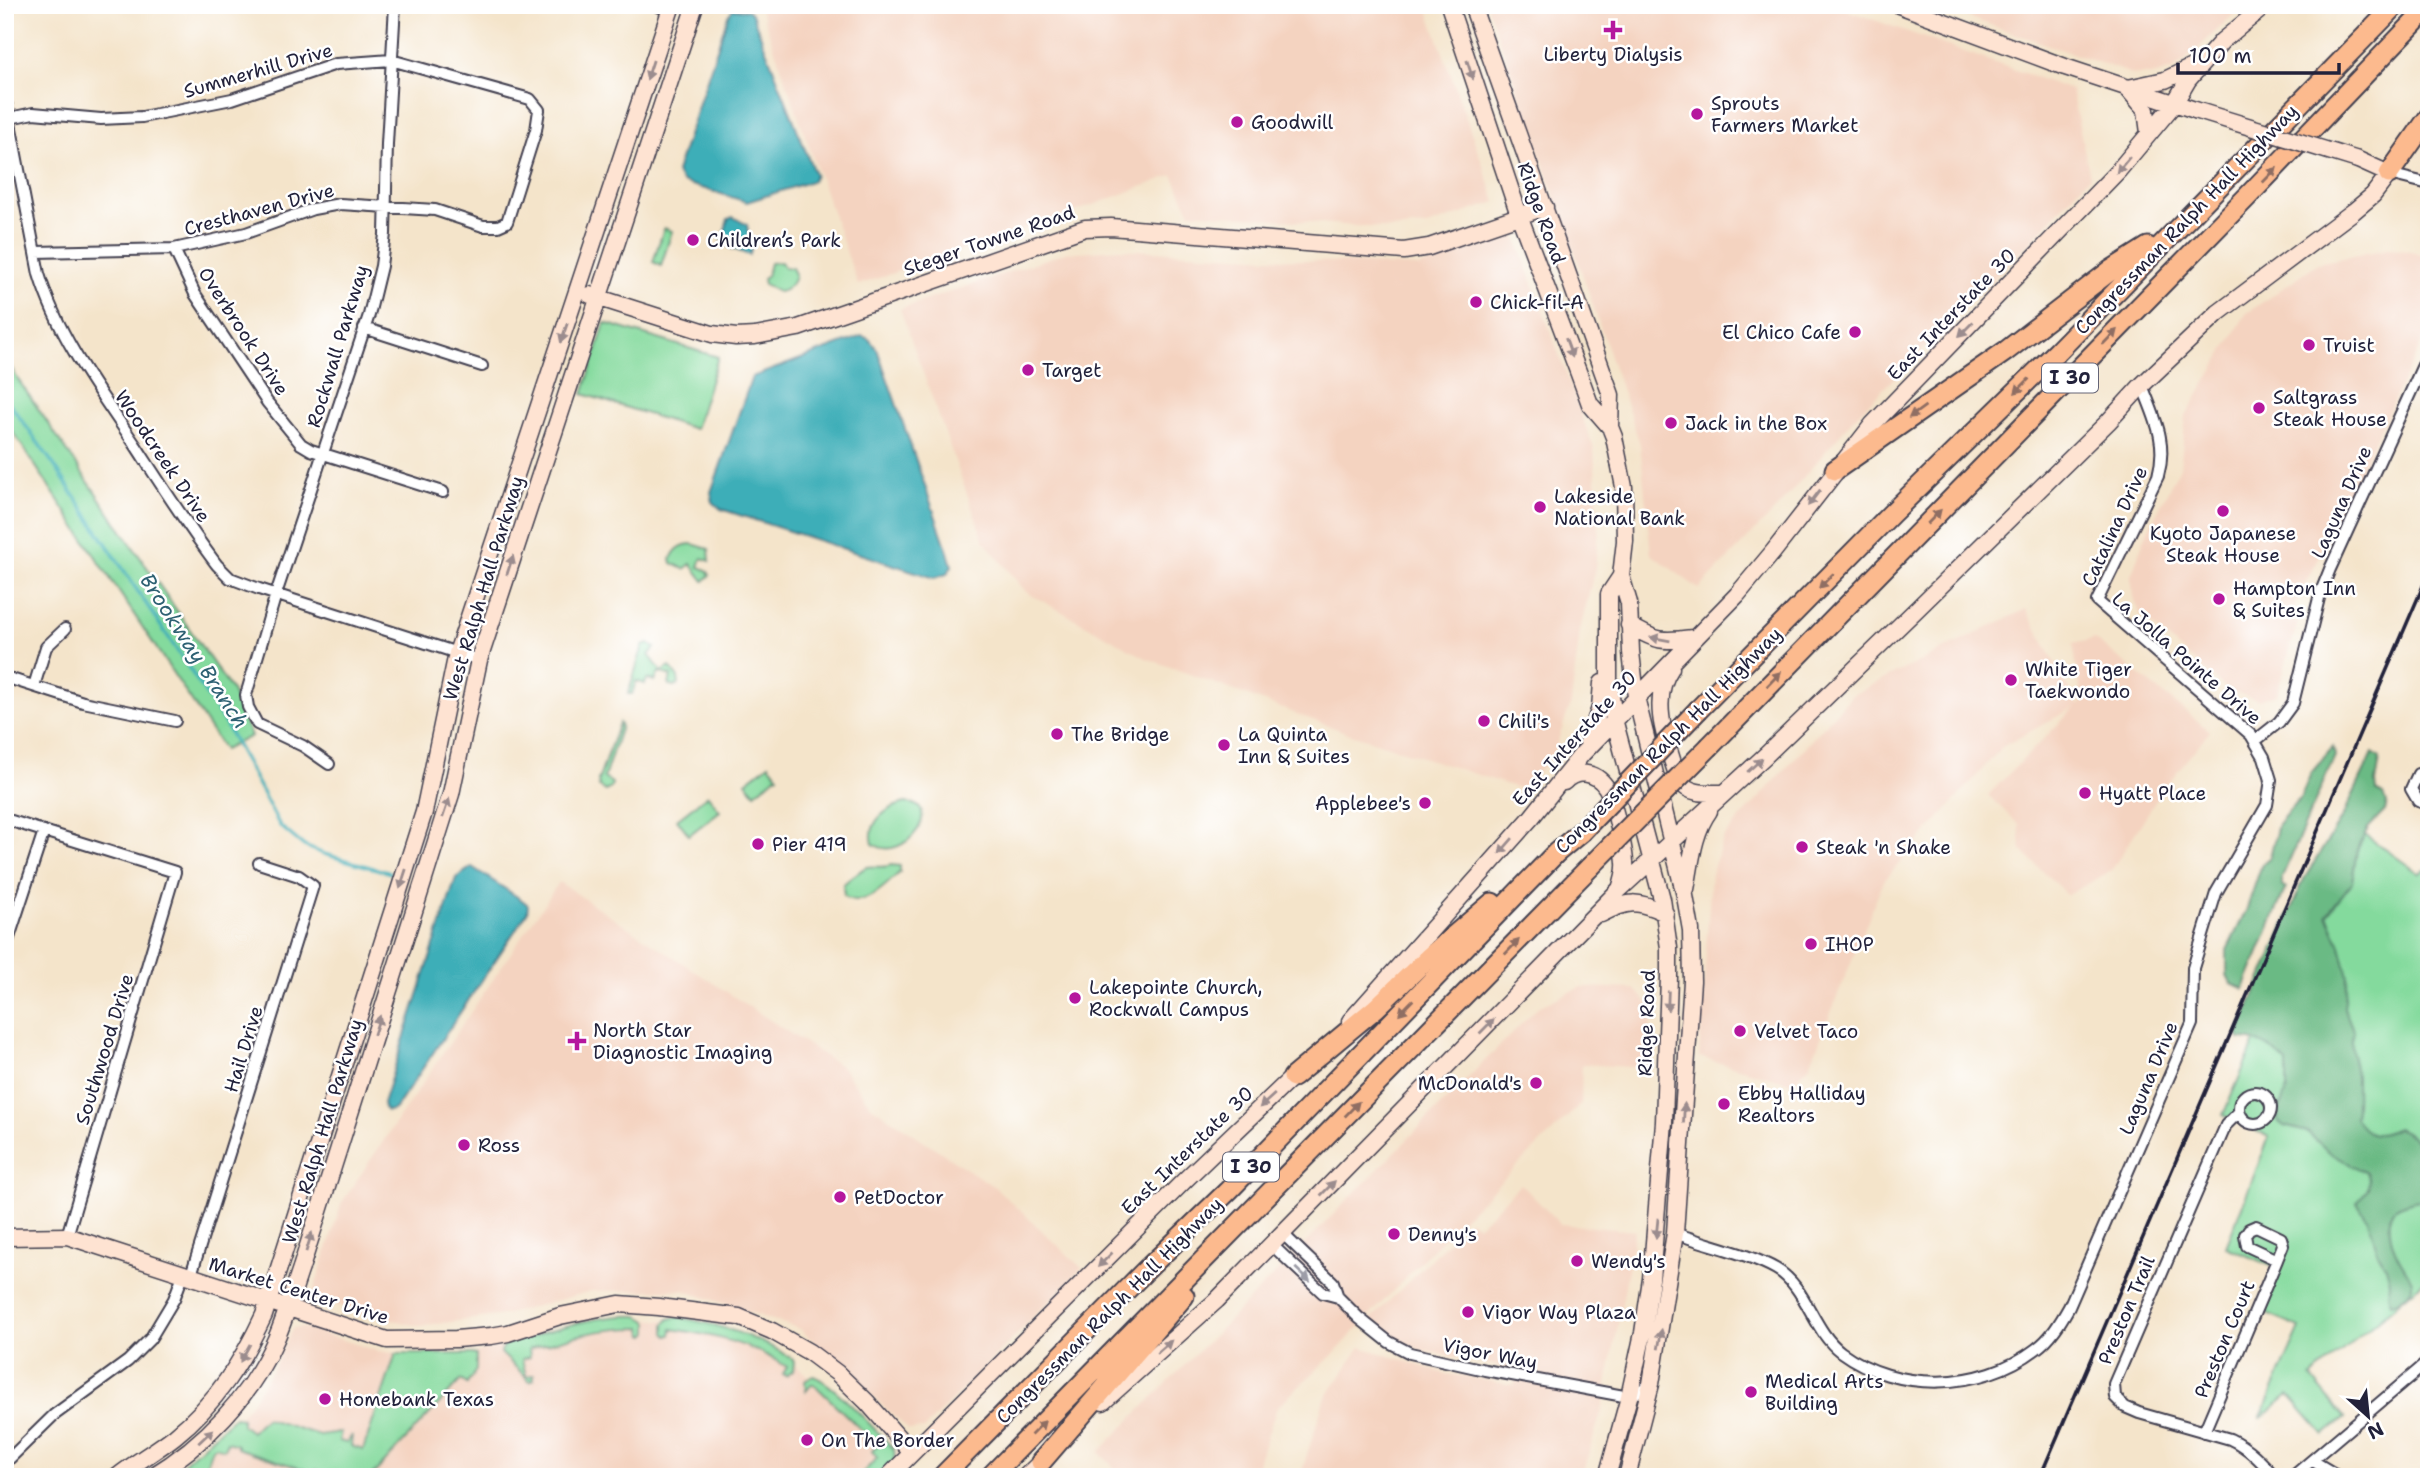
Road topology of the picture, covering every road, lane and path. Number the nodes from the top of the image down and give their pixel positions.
1 (395, 5) edge
2 (695, 5) edge
3 (1449, 5) edge
4 (1472, 5) edge
5 (1899, 5) edge
6 (2266, 5) edge
7 (2396, 5) edge
8 (665, 7) edge
9 (2429, 7) edge
10 (2207, 58) junction
11 (391, 60) junction
12 (2127, 89) junction
13 (5, 97) edge
14 (2174, 104) junction
15 (2429, 117) edge
16 (9, 118) junction
17 (538, 120) joint
18 (2150, 133) junction
19 (2389, 174) junction
20 (2429, 184) edge
21 (385, 206) junction
22 (1545, 207) junction
23 (1519, 215) junction
24 (2172, 232) junction
25 (174, 249) junction
26 (35, 252) junction
27 (578, 290) junction
28 (599, 298) junction
29 (364, 328) junction
30 (2429, 352) edge
31 (482, 366) dead end
32 (2142, 385) junction
33 (1610, 427) junction
34 (323, 453) junction
35 (1835, 470) junction
36 (443, 492) dead end
37 (1621, 576) junction
38 (276, 594) junction
39 (1609, 594) junction
40 (2097, 601) joint
41 (1629, 625) junction
42 (65, 629) dead end
43 (1693, 638) junction
44 (457, 653) junction
45 (479, 660) junction
46 (5, 677) edge
47 (34, 686) junction
48 (1636, 697) junction
49 (1614, 719) junction
50 (175, 721) dead end
51 (2255, 741) junction
52 (1582, 754) junction
53 (329, 764) dead end
54 (2429, 773) edge
55 (1724, 793) junction
56 (2429, 805) edge
57 (1531, 818) junction
58 (5, 819) edge
59 (44, 831) junction
60 (1670, 841) junction
61 (1556, 853) junction
62 (1651, 860) junction
63 (259, 863) dead end
64 (1620, 889) junction
65 (1685, 896) junction
66 (1665, 913) junction
67 (1590, 920) junction
68 (5, 950) edge
69 (1669, 962) junction
70 (1692, 962) junction
71 (1293, 1077) junction
72 (2239, 1112) dead end
73 (1249, 1215) junction
74 (1675, 1233) junction
75 (67, 1236) junction
76 (5, 1237) edge
77 (1278, 1240) junction
78 (2277, 1260) dead end
79 (187, 1277) junction
80 (268, 1301) junction
81 (287, 1307) junction
82 (2429, 1361) edge
83 (1651, 1384) junction
84 (1629, 1397) junction
85 (2204, 1432) junction
86 (911, 1452) junction
87 (148, 1455) junction
88 (2313, 1461) junction
89 (1041, 1462) junction
90 (5, 1463) edge
91 (158, 1475) edge
92 (117, 1477) edge
93 (888, 1477) edge
94 (942, 1477) edge
95 (990, 1477) edge
96 (1025, 1477) edge
97 (1607, 1477) edge
98 (1627, 1477) edge
99 (2276, 1477) edge
100 (2292, 1477) edge
101 (2340, 1477) edge

1 - 11 street, Rockwall Parkway
2 - 28 main road, West Ralph Hall Parkway
3 -> 23 main road, Ridge Road
4 - 22 main road, Ridge Road
5 - 12 main road
6 - 10 main road, East Interstate 30
7 - 24 highway, Congressman Ralph Hall Highway / I 30
8 -> 27 main road, West Ralph Hall Parkway
73 -> 9 highway, Congressman Ralph Hall Highway / I 30, bridge
10 - 12 main road
10 - 14 main road, East Interstate 30
11 - 16 street, Summerhill Drive
11 - 17 street, Summerhill Drive
11 - 21 street, Rockwall Parkway
12 - 14 main road
12 - 18 main road
13 - 16 street, Woodcreek Drive
14 - 18 main road, East Interstate 30
14 - 19 main road, bridge
15 - 19 highway
16 - 26 street, Woodcreek Drive
17 - 21 street, Cresthaven Drive
18 -> 35 main road, East Interstate 30
19 - 20 street
19 - 32 main road
21 - 25 street, Cresthaven Drive
21 - 29 street, Rockwall Parkway
22 - 23 main road, Steger Towne Road
22 - 33 main road, Ridge Road
23 - 28 main road, Steger Towne Road
23 -> 33 main road, Ridge Road
24 -> 35 highway
24 -> 61 highway, Congressman Ralph Hall Highway / I 30, bridge
25 - 26 street, Cresthaven Drive
25 - 34 street, Overbrook Drive
26 - 38 street, Woodcreek Drive
27 - 28 main road, Steger Towne Road
27 -> 44 main road, West Ralph Hall Parkway
45 -> 28 main road, West Ralph Hall Parkway
29 - 31 street
29 - 34 street, Rockwall Parkway
30 - 51 street, Laguna Drive
32 - 40 street, Catalina Drive
55 -> 32 main road
33 - 37 main road, Ridge Road
34 - 36 street, Overbrook Drive
34 - 38 street, Rockwall Parkway
35 -> 43 main road, East Interstate 30
37 - 39 main road, Ridge Road
37 - 41 main road, Ridge Road
38 - 44 street, Woodcreek Drive
38 - 53 street, Rockwall Parkway
39 - 49 main road, Ridge Road
39 - 52 main road
40 - 51 street, La Jolla Pointe Drive
43 -> 41 main road
41 - 48 main road, Ridge Road
42 - 47 street
43 - 48 main road, East Interstate 30
43 - 55 main road
44 - 45 street, Woodcreek Drive
44 -> 80 main road, West Ralph Hall Parkway
81 -> 45 main road, West Ralph Hall Parkway
46 - 47 street
47 - 50 street
48 - 49 main road, East Interstate 30
48 - 60 main road, Ridge Road
49 - 52 main road, East Interstate 30
49 - 62 main road, Ridge Road
51 - 74 street, Laguna Drive
52 - 57 main road, East Interstate 30
54 - 56 street
55 - 60 main road
55 - 65 main road
57 - 64 main road
57 -> 71 main road, East Interstate 30
58 - 59 street
59 - 68 street
59 - 75 street, Southwood Drive
60 - 62 main road
60 - 65 main road, Ridge Road
61 - 71 highway
61 -> 94 highway, Congressman Ralph Hall Highway / I 30
62 - 64 main road
62 - 66 main road, Ridge Road
63 - 79 street, Hail Drive
64 - 67 main road
65 - 70 main road, Ridge Road
66 - 67 main road
66 - 69 main road, Ridge Road
77 -> 67 main road
69 - 70 main road
69 -> 84 main road, Ridge Road
74 -> 70 main road, Ridge Road
71 -> 86 main road, East Interstate 30
72 - 85 street, Preston Trail
73 - 89 highway
95 -> 73 highway, Congressman Ralph Hall Highway / I 30
83 -> 74 main road, Ridge Road
75 - 76 main road, Market Center Drive
75 - 79 main road, Market Center Drive
77 - 84 street, Vigor Way
89 -> 77 main road
78 - 85 street, Preston Court
79 - 80 main road, Market Center Drive
79 - 90 street
80 - 81 main road, Market Center Drive
80 -> 87 main road, West Ralph Hall Parkway
81 - 86 main road, Market Center Drive
91 -> 81 main road, West Ralph Hall Parkway
82 - 88 street
83 - 84 street
83 - 98 main road, Ridge Road
84 - 97 main road, Ridge Road
85 - 99 street, Preston Trail
86 - 93 main road, East Interstate 30
87 - 91 street
87 - 92 main road, West Ralph Hall Parkway
88 - 100 street
88 - 101 street
89 - 96 main road

